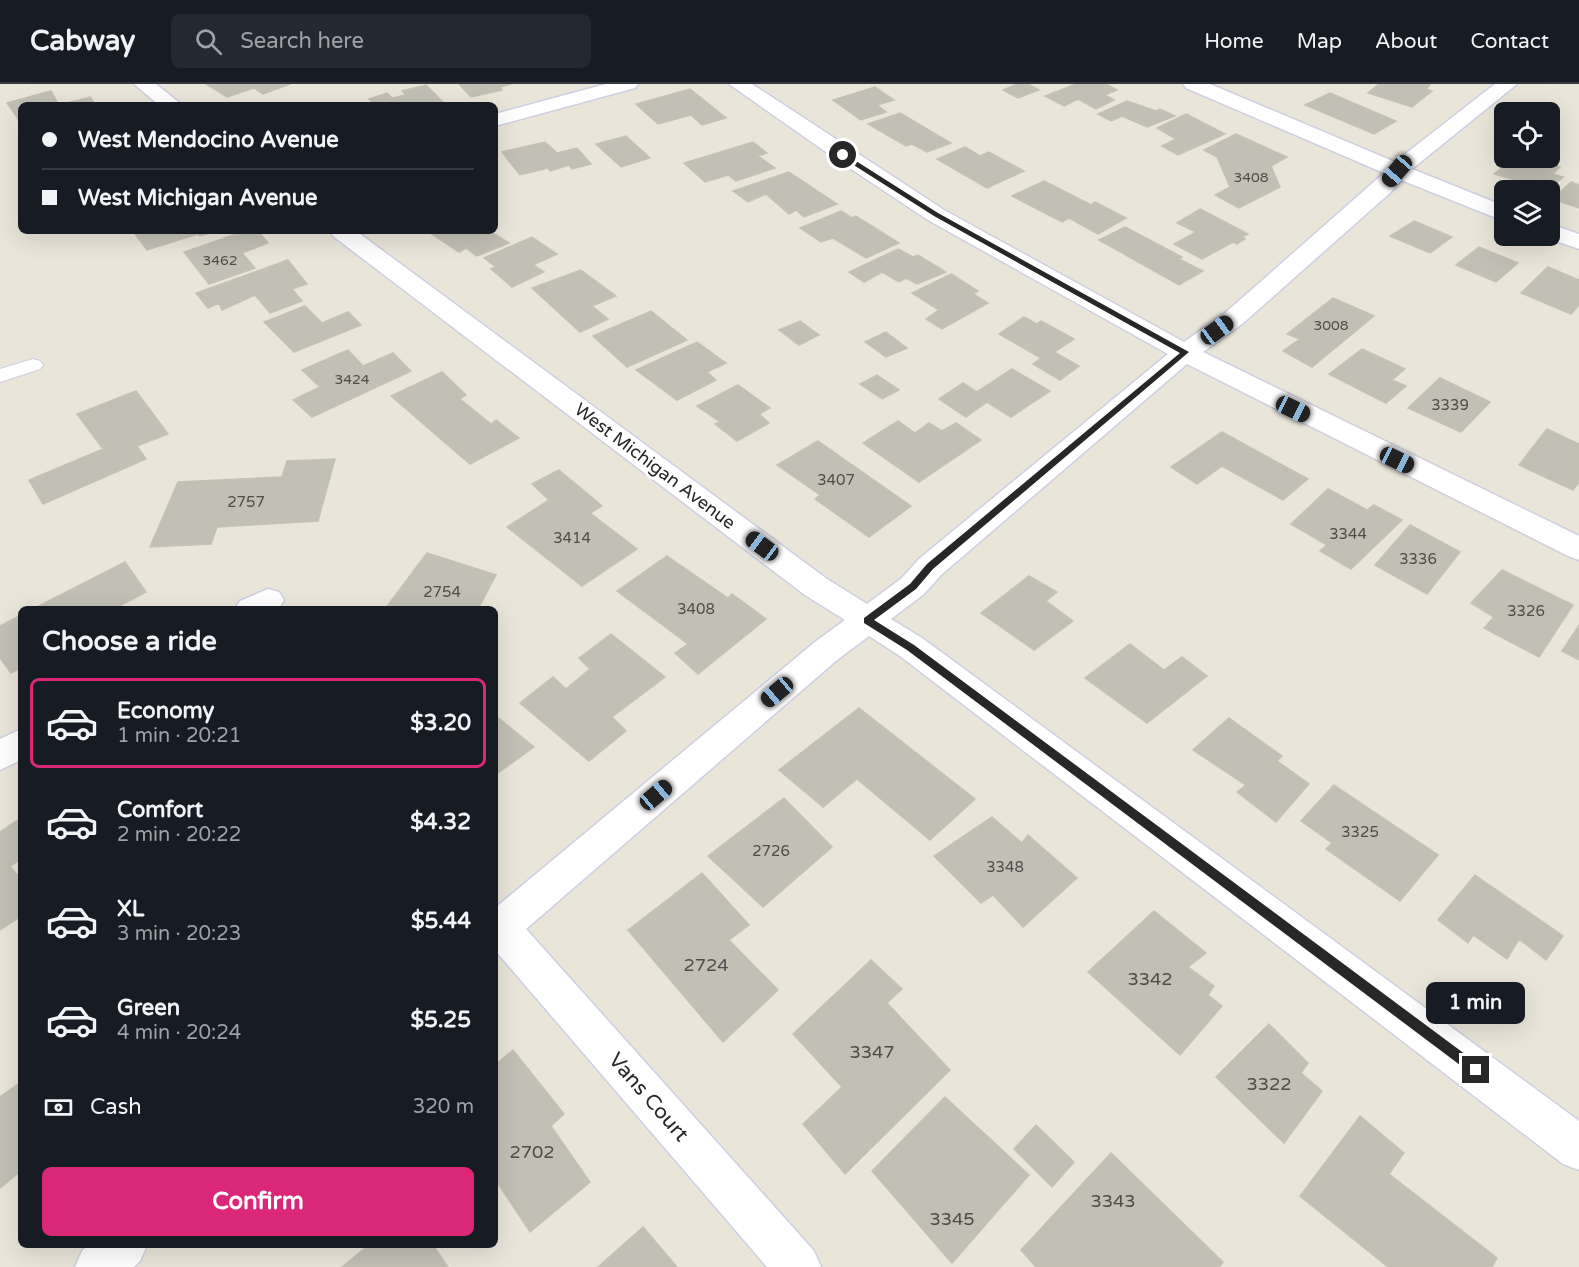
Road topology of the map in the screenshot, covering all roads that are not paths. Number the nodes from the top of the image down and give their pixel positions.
1 (144, 84) edge
2 (628, 84) edge
3 (739, 84) edge
4 (1193, 84) edge
5 (1507, 84) edge
6 (168, 102) edge
7 (498, 119) edge
8 (1397, 171) junction
9 (1494, 210) edge
10 (345, 234) edge
11 (1560, 235) edge
12 (1579, 242) edge
13 (1185, 352) junction
14 (33, 365) dead end
15 (0, 376) edge
16 (1579, 549) edge
17 (867, 620) junction
18 (18, 745) edge
19 (0, 756) edge
20 (498, 930) edge
21 (1579, 1148) edge
22 (120, 1248) edge
23 (98, 1267) edge
24 (798, 1267) edge

1 - 6 street
2 - 7 street
3 - 13 street
4 - 8 street
5 - 8 street
8 - 9 street
8 - 13 street
10 - 17 street, West Michigan Avenue
11 - 12 street
13 - 16 street
13 - 17 street
14 - 15 lane
17 - 20 street
17 - 21 street, West Michigan Avenue
18 - 19 street
20 - 24 street, Vans Court
22 - 23 street

